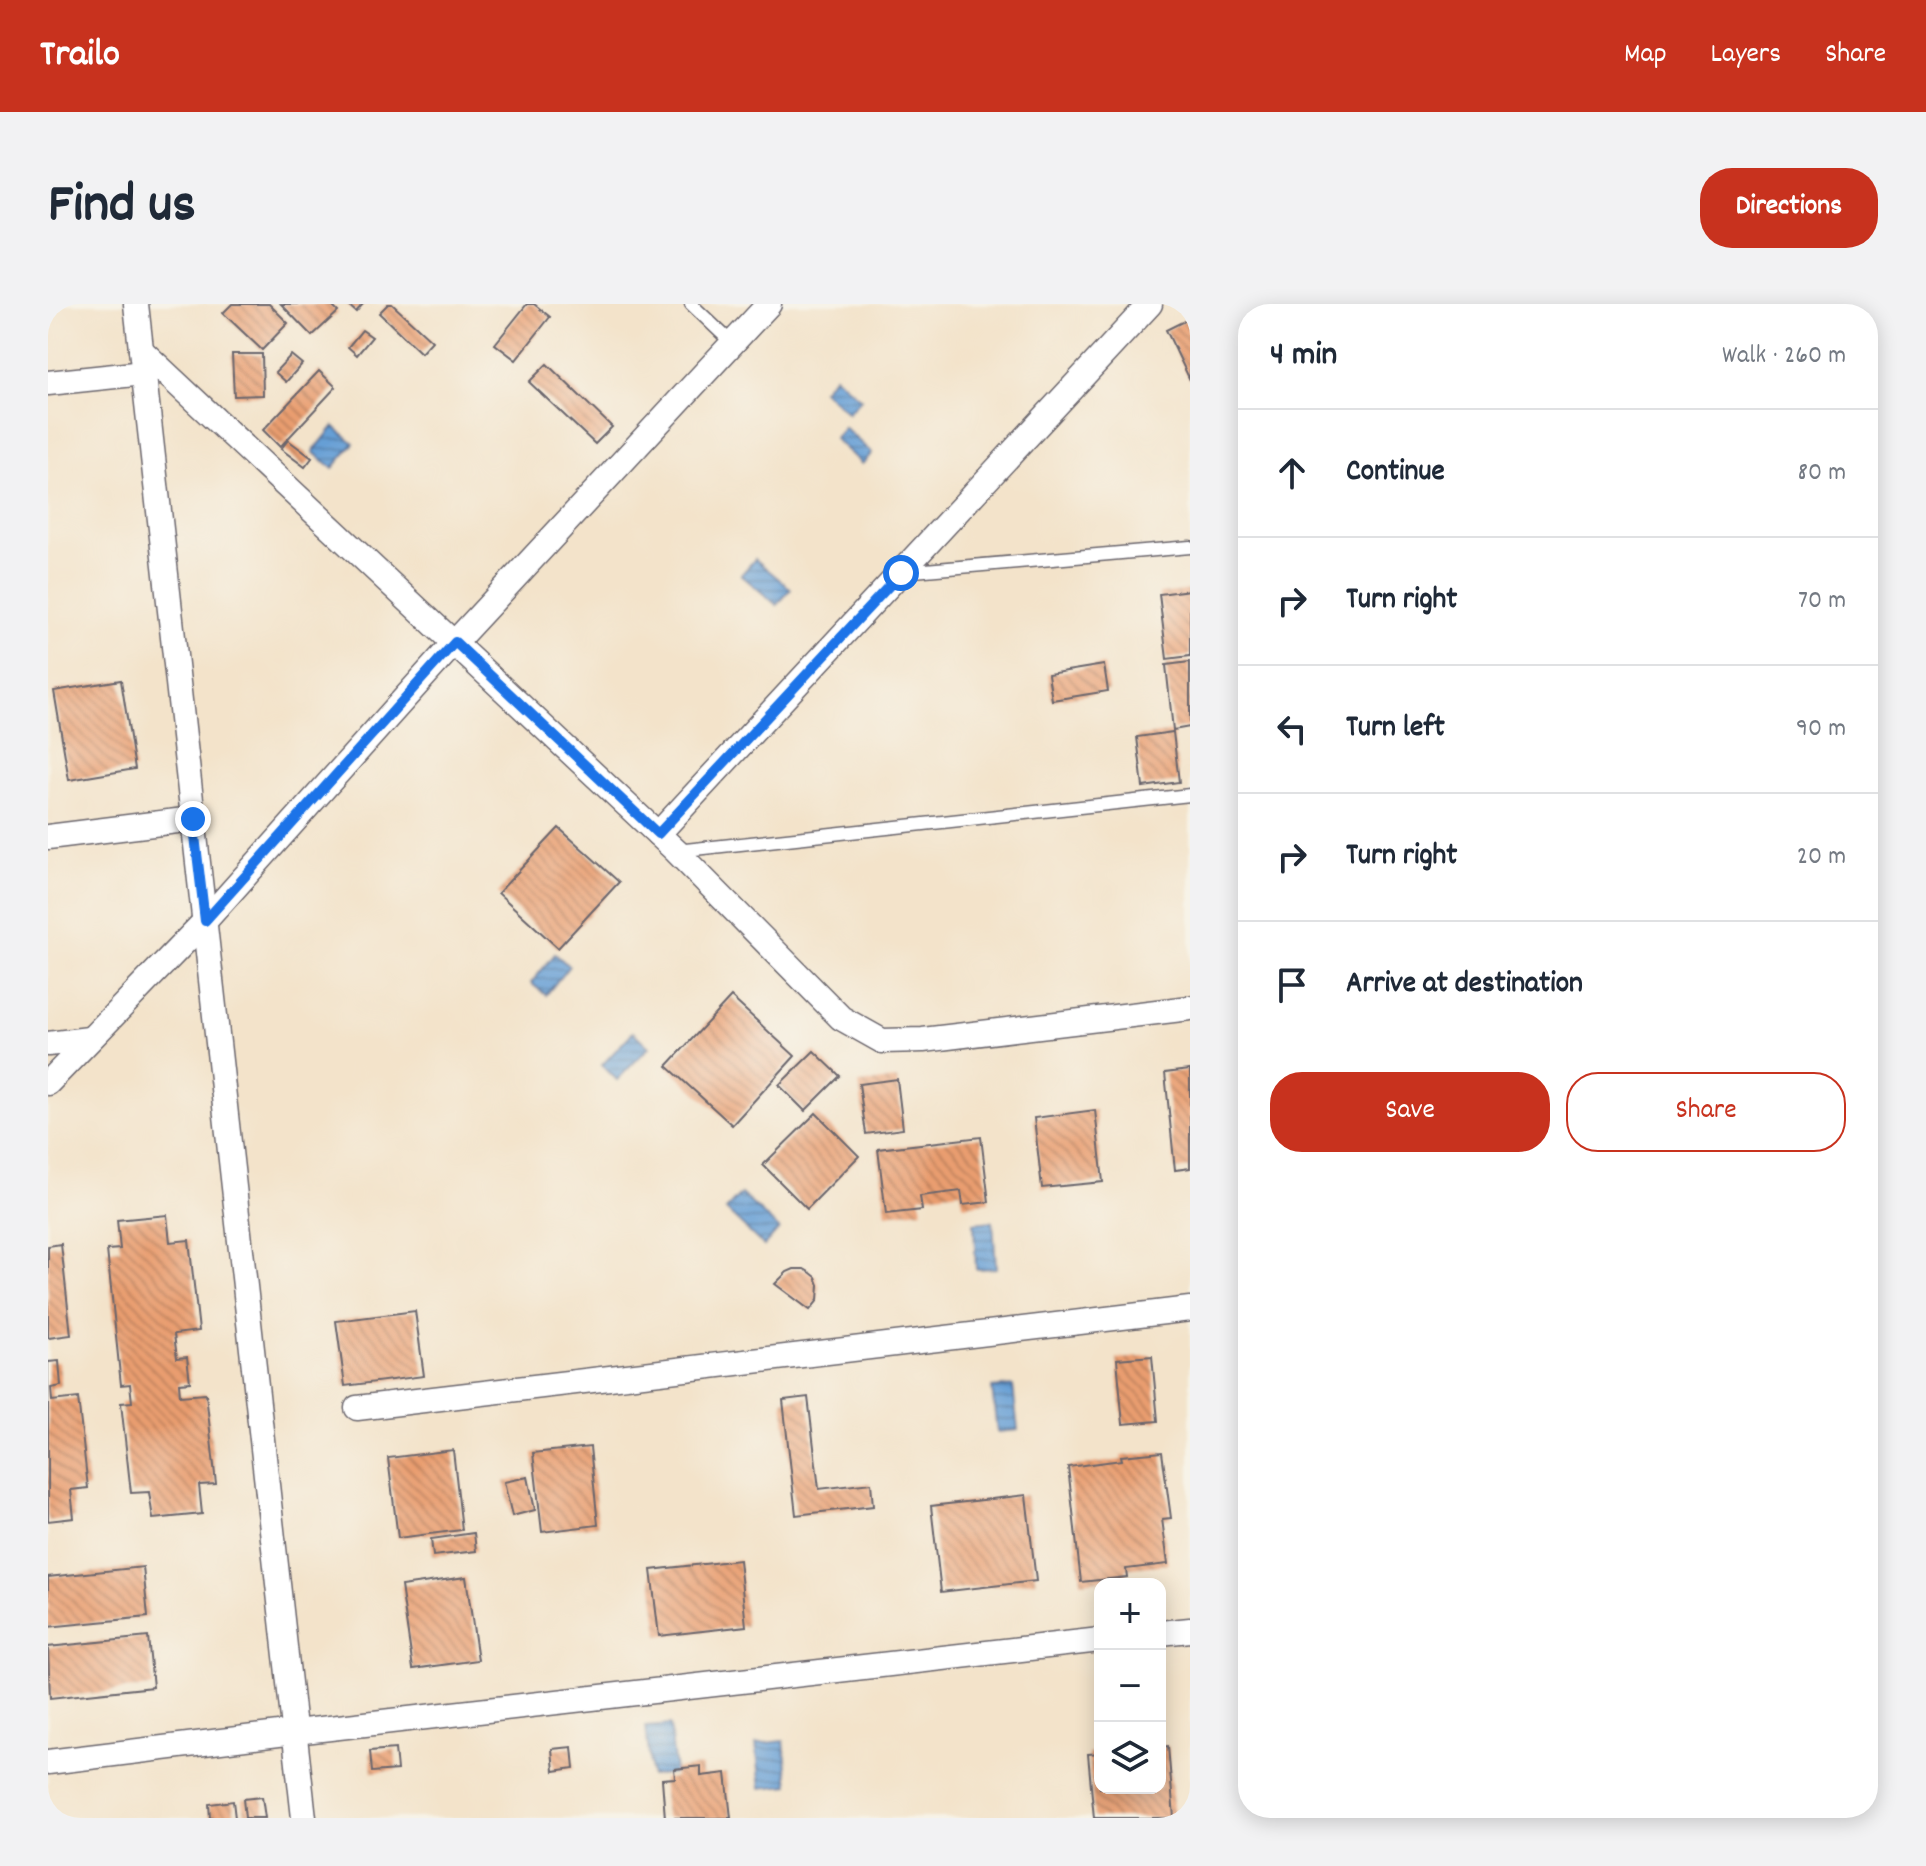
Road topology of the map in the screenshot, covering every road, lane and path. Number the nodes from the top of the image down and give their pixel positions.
1 (136, 304) edge
2 (691, 304) edge
3 (769, 304) edge
4 (1150, 304) edge
5 (733, 344) junction
6 (143, 362) junction
7 (48, 383) edge
8 (1190, 547) edge
9 (901, 573) junction
10 (455, 642) junction
11 (1190, 795) edge
12 (193, 819) junction
13 (658, 834) junction
14 (48, 837) edge
15 (676, 851) junction
16 (205, 921) junction
17 (1190, 1008) edge
18 (89, 1039) junction
19 (48, 1044) edge
20 (48, 1083) edge
21 (1190, 1309) edge
22 (357, 1408) dead end
23 (1190, 1630) edge
24 (1166, 1632) edge
25 (1094, 1641) edge
26 (295, 1732) junction
27 (48, 1762) edge
28 (304, 1818) edge

1 - 6 street
2 - 5 lane
3 - 5 street
4 - 9 street
5 - 10 street
6 - 7 street
6 - 10 street
6 - 12 street
8 - 9 lane
9 - 13 street
10 - 13 street
10 - 16 street
11 - 15 lane
12 - 14 street
12 - 16 street
13 - 15 street
15 - 17 street
16 - 18 street
16 - 26 street
18 - 19 street
18 - 20 street
21 - 22 street
23 - 24 street
25 - 26 street
26 - 27 street
26 - 28 street

